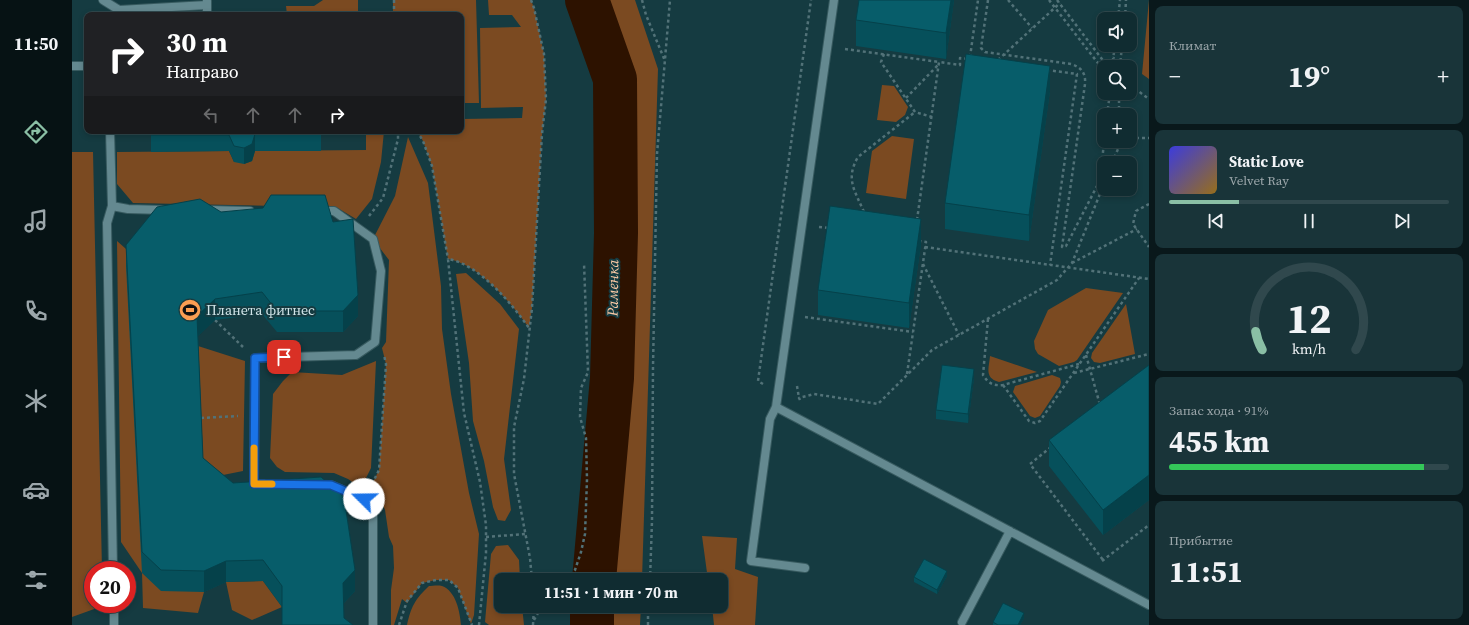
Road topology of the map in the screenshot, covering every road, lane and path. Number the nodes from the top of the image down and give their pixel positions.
1 (103, 0) edge
2 (394, 0) edge
3 (530, 0) edge
4 (642, 0) edge
5 (670, 0) edge
6 (811, 0) edge
7 (834, 0) edge
8 (978, 0) edge
9 (988, 0) edge
10 (1008, 0) edge
11 (1048, 0) edge
12 (1057, 0) edge
13 (1120, 0) edge
14 (1126, 0) edge
15 (207, 3) edge
16 (1060, 3) junction
17 (1055, 8) junction
18 (394, 12) edge
19 (1119, 12) edge
20 (1125, 12) edge
21 (1032, 28) junction
22 (845, 49) dead end
23 (1114, 52) edge
24 (884, 54) junction
25 (1004, 55) junction
26 (1114, 57) junction
27 (1103, 60) edge
28 (1112, 60) edge
29 (1113, 60) edge
30 (665, 61) junction
31 (1096, 61) edge
32 (939, 63) junction
33 (1002, 64) edge
34 (72, 66) edge
35 (84, 66) edge
36 (1039, 69) edge
37 (1137, 90) edge
38 (906, 98) junction
39 (1149, 98) edge
40 (915, 112) junction
41 (932, 117) junction
42 (110, 134) edge
43 (398, 134) edge
44 (419, 134) edge
45 (1137, 138) edge
46 (1149, 138) edge
47 (1103, 148) edge
48 (1099, 196) edge
49 (1149, 204) edge
50 (112, 206) junction
51 (175, 210) edge
52 (199, 210) edge
53 (255, 211) edge
54 (310, 211) edge
55 (865, 215) edge
56 (916, 226) edge
57 (819, 227) dead end
58 (359, 229) junction
59 (834, 229) edge
60 (1136, 229) junction
61 (914, 240) edge
62 (926, 247) junction
63 (1149, 247) edge
64 (448, 259) junction
65 (584, 263) dead end
66 (1072, 263) junction
67 (923, 264) junction
68 (1050, 265) junction
69 (1068, 267) junction
70 (1139, 278) junction
71 (1149, 279) edge
72 (789, 314) junction
73 (988, 318) junction
74 (215, 320) edge
75 (529, 328) junction
76 (913, 332) junction
77 (959, 335) junction
78 (375, 342) junction
79 (1149, 354) edge
80 (1086, 355) junction
81 (255, 358) junction
82 (1080, 364) junction
83 (1090, 369) junction
84 (1073, 373) junction
85 (907, 375) junction
86 (758, 381) dead end
87 (1003, 385) junction
88 (802, 404) dead end
89 (776, 407) junction
90 (1102, 409) edge
91 (255, 415) junction
92 (201, 418) edge
93 (1054, 446) edge
94 (269, 484) edge
95 (315, 485) edge
96 (364, 499) junction
97 (1149, 525) edge
98 (1010, 531) junction
99 (526, 534) junction
100 (486, 537) junction
101 (1103, 560) junction
102 (113, 561) edge
103 (805, 568) dead end
104 (1087, 572) junction
105 (531, 573) edge
106 (572, 573) edge
107 (650, 573) edge
108 (1149, 605) edge
109 (114, 613) edge
110 (534, 613) edge
111 (538, 613) edge
112 (648, 613) edge
113 (962, 622) dead end
114 (533, 624) edge
115 (114, 625) edge
116 (373, 625) edge
117 (400, 625) edge
118 (472, 625) edge
119 (480, 625) edge
120 (648, 625) edge

1 - 15 lane
2 - 18 path
3 - 75 path
4 - 30 path
5 - 30 path
6 - 86 path
7 - 72 lane
8 - 32 path
9 - 25 path
10 - 21 path
11 - 17 path
12 - 16 path
13 - 19 path
14 - 20 path
16 - 17 path
16 - 27 path
17 - 21 path
17 - 31 path
21 - 25 path
22 - 24 path
23 - 26 path
24 - 32 path
24 - 38 path
25 - 33 path
25 - 47 path
26 - 28 path
26 - 29 path
30 - 107 path
32 - 38 path
32 - 41 path
34 - 35 lane
36 - 68 path
37 - 39 path
38 - 40 path
40 - 41 path
40 - 55 path
41 - 56 path
42 - 50 lane
43 - 58 path
44 - 64 path
45 - 46 path
48 - 66 path
49 - 60 path
50 - 51 lane
50 - 102 lane
52 - 53 lane
54 - 58 lane
57 - 59 path
58 - 78 lane
60 - 63 path
60 - 66 path
61 - 62 path
62 - 67 path
62 - 68 path
64 - 75 path
64 - 100 path
65 - 106 path
66 - 69 path
67 - 76 path
67 - 77 path
68 - 69 path
69 - 70 path
69 - 73 path
70 - 71 path
70 - 80 path
72 - 76 path
72 - 89 lane
73 - 77 path
73 - 87 path
74 - 81 path
75 - 99 path
76 - 85 path
77 - 85 path
78 - 81 lane
78 - 96 path
79 - 83 path
80 - 82 path
80 - 83 path
81 - 91 lane
82 - 84 path
82 - 87 path
83 - 84 path
83 - 90 path
84 - 87 path
85 - 88 path
89 - 98 lane
89 - 103 lane
91 - 92 path
91 - 94 lane
93 - 101 path
95 - 96 lane
96 - 116 lane
97 - 101 path
98 - 104 lane
98 - 113 lane
99 - 100 path
99 - 105 path
100 - 119 path
101 - 104 path
104 - 108 lane
109 - 115 lane
110 - 114 path
111 - 114 path
112 - 120 path
117 - 118 path

